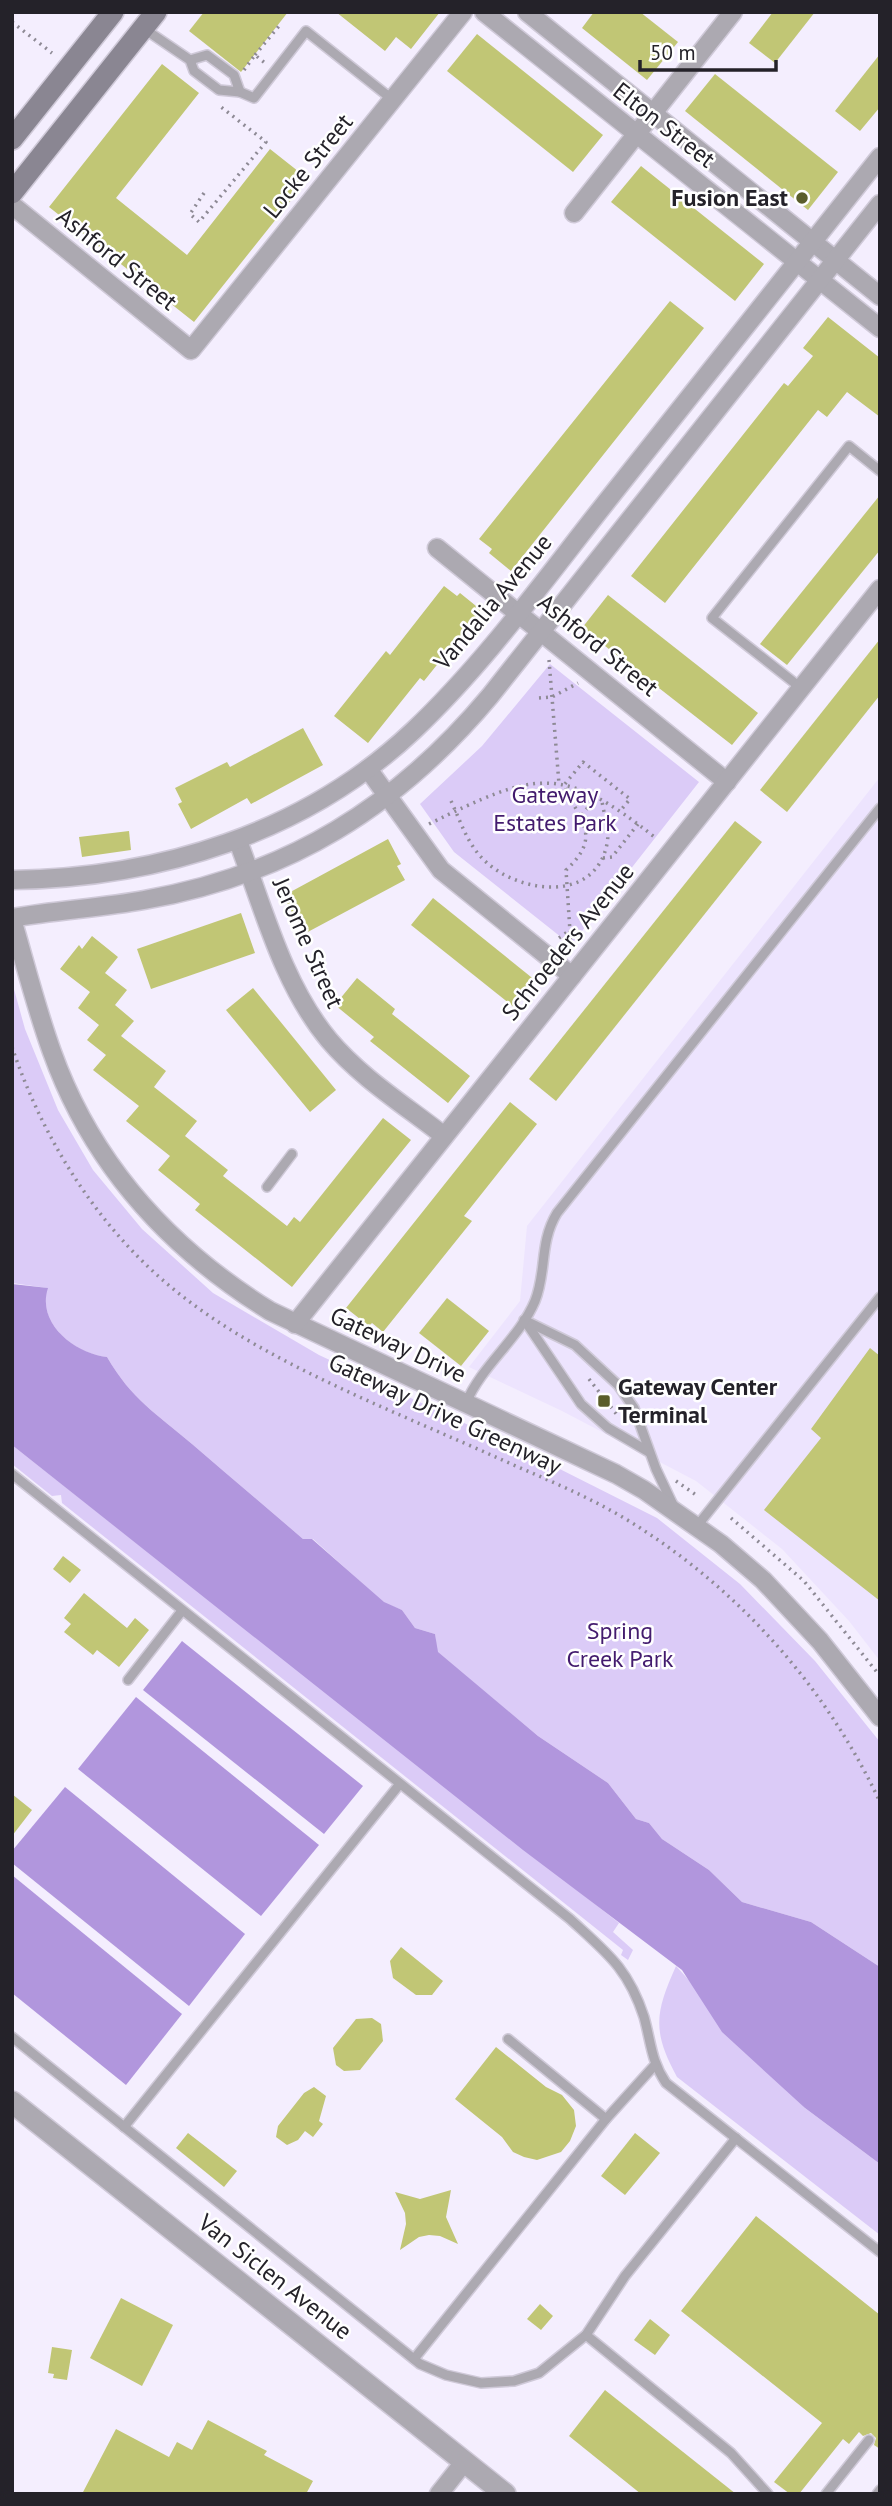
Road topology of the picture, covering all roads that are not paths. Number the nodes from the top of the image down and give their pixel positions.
1 (113, 12) edge
2 (463, 12) edge
3 (484, 12) edge
4 (527, 12) edge
5 (733, 12) edge
6 (150, 20) edge
7 (190, 60) junction
8 (240, 93) junction
9 (393, 100) junction
10 (653, 113) junction
11 (636, 134) junction
12 (12, 139) edge
13 (880, 157) edge
14 (12, 193) edge
15 (880, 204) edge
16 (12, 205) edge
17 (574, 214) dead end
18 (813, 242) junction
19 (835, 260) junction
20 (797, 261) junction
21 (820, 280) junction
22 (880, 296) edge
23 (880, 328) edge
24 (191, 351) joint
25 (880, 471) edge
26 (437, 548) dead end
27 (880, 589) edge
28 (518, 612) junction
29 (540, 631) junction
30 (801, 688) junction
31 (368, 769) junction
32 (727, 782) junction
33 (388, 797) junction
34 (880, 808) edge
35 (238, 841) junction
36 (250, 872) junction
37 (12, 880) edge
38 (12, 919) edge
39 (572, 976) junction
40 (444, 1136) junction
41 (292, 1154) dead end
42 (267, 1187) dead end
43 (880, 1297) edge
44 (524, 1320) junction
45 (295, 1324) junction
46 (466, 1404) junction
47 (649, 1451) junction
48 (12, 1474) edge
49 (676, 1512) junction
50 (697, 1526) junction
51 (181, 1612) junction
52 (128, 1681) dead end
53 (880, 1717) edge
54 (399, 1785) junction
55 (12, 2037) edge
56 (508, 2039) dead end
57 (654, 2066) junction
58 (12, 2102) edge
59 (606, 2119) junction
60 (124, 2127) junction
61 (736, 2137) junction
62 (880, 2252) edge
63 (586, 2335) junction
64 (414, 2359) junction
65 (869, 2440) dead end
66 (465, 2461) junction
67 (439, 2494) edge
68 (505, 2494) edge
69 (768, 2494) edge
70 (826, 2494) edge

1 - 12 main road
2 - 9 street, Locke Street
3 - 11 street, Elton Street
4 - 10 street, Elton Street
5 - 10 street
6 - 7 lane
6 - 14 main road
7 - 8 lane
7 - 8 lane
8 - 9 lane
9 - 24 street, Locke Street
10 - 11 street
10 - 18 street, Elton Street
11 - 17 street
11 - 20 street, Elton Street
13 - 18 street, Vandalia Avenue
15 - 19 street
16 - 24 street, Ashford Street
18 - 19 street, Elton Street
18 - 20 street, Vandalia Avenue
19 - 21 street
19 - 22 street, Elton Street
20 - 21 street, Elton Street
20 - 28 street, Vandalia Avenue
21 - 23 street, Elton Street
21 - 29 street
25 - 30 lane
26 - 28 street, Ashford Street
27 - 30 street, Schroeders Avenue
28 - 29 street, Ashford Street
28 - 31 street, Vandalia Avenue
29 - 32 street, Ashford Street
29 - 33 street
30 - 32 street, Schroeders Avenue
31 - 33 street
31 - 35 street, Vandalia Avenue
32 - 39 street, Schroeders Avenue
33 - 36 street
33 - 39 street
34 - 44 lane
35 - 36 street, Jerome Street
35 - 37 street, Vandalia Avenue
36 - 38 street
36 - 40 street, Jerome Street
38 - 45 street, Gateway Drive
39 - 40 street, Schroeders Avenue
40 - 45 street, Schroeders Avenue
41 - 42 lane
43 - 50 lane
44 - 46 lane
44 - 47 lane
44 - 47 lane
45 - 46 street, Gateway Drive
46 - 49 street, Gateway Drive
47 - 49 lane
48 - 51 lane
49 - 50 street, Gateway Drive
50 - 53 street, Gateway Drive
51 - 52 lane
51 - 54 lane
54 - 57 lane
54 - 60 lane
55 - 60 lane
56 - 59 lane
57 - 59 lane
57 - 61 lane
58 - 66 street, Van Siclen Avenue
59 - 64 lane
60 - 64 lane
61 - 62 lane
61 - 63 lane
63 - 64 lane
63 - 69 lane
65 - 70 lane
66 - 67 street
66 - 68 street, Van Siclen Avenue

